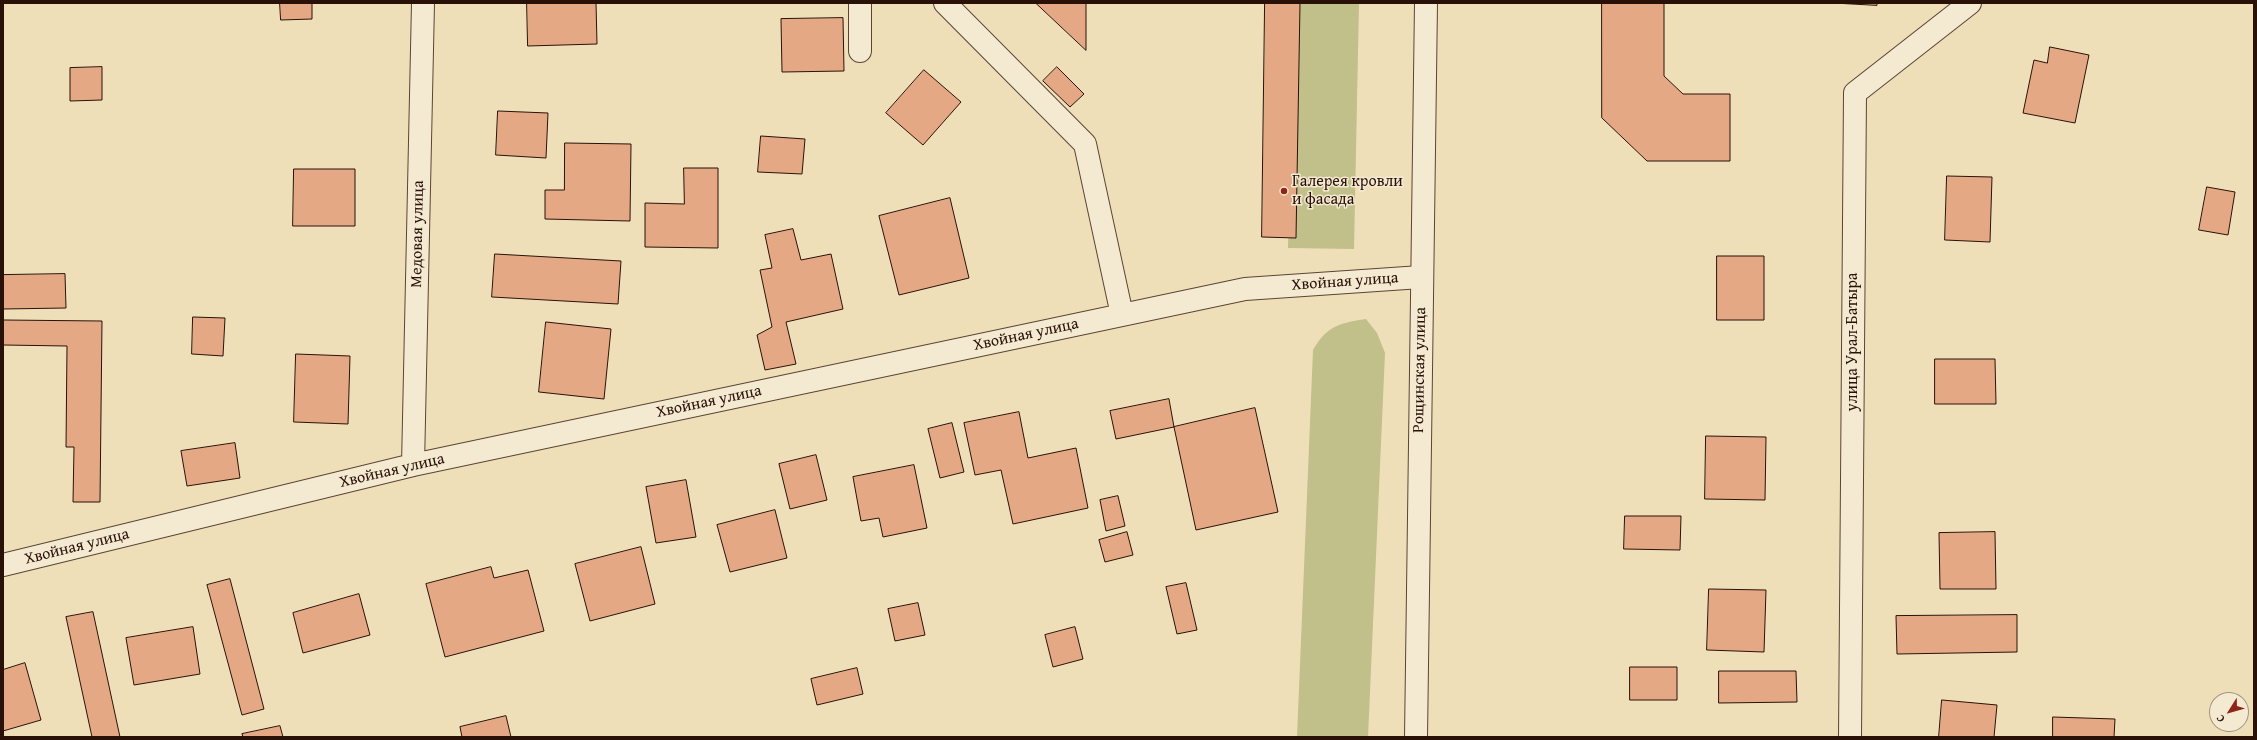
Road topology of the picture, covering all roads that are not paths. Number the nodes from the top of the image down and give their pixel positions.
1 (423, 3) edge
2 (860, 3) edge
3 (945, 3) edge
4 (1426, 3) edge
5 (1970, 3) edge
6 (860, 51) dead end
7 (1422, 277) junction
8 (1122, 315) junction
9 (413, 465) junction
10 (3, 565) edge
11 (1416, 737) edge
12 (1850, 737) edge

1 - 9 street, Медовая улица
2 - 6 street
3 - 8 street
4 - 7 street, Рощинская улица
5 - 12 street, улица Урал-Батыра
7 - 8 street, Хвойная улица
7 - 11 street, Рощинская улица
8 - 9 street, Хвойная улица
9 - 10 street, Хвойная улица

